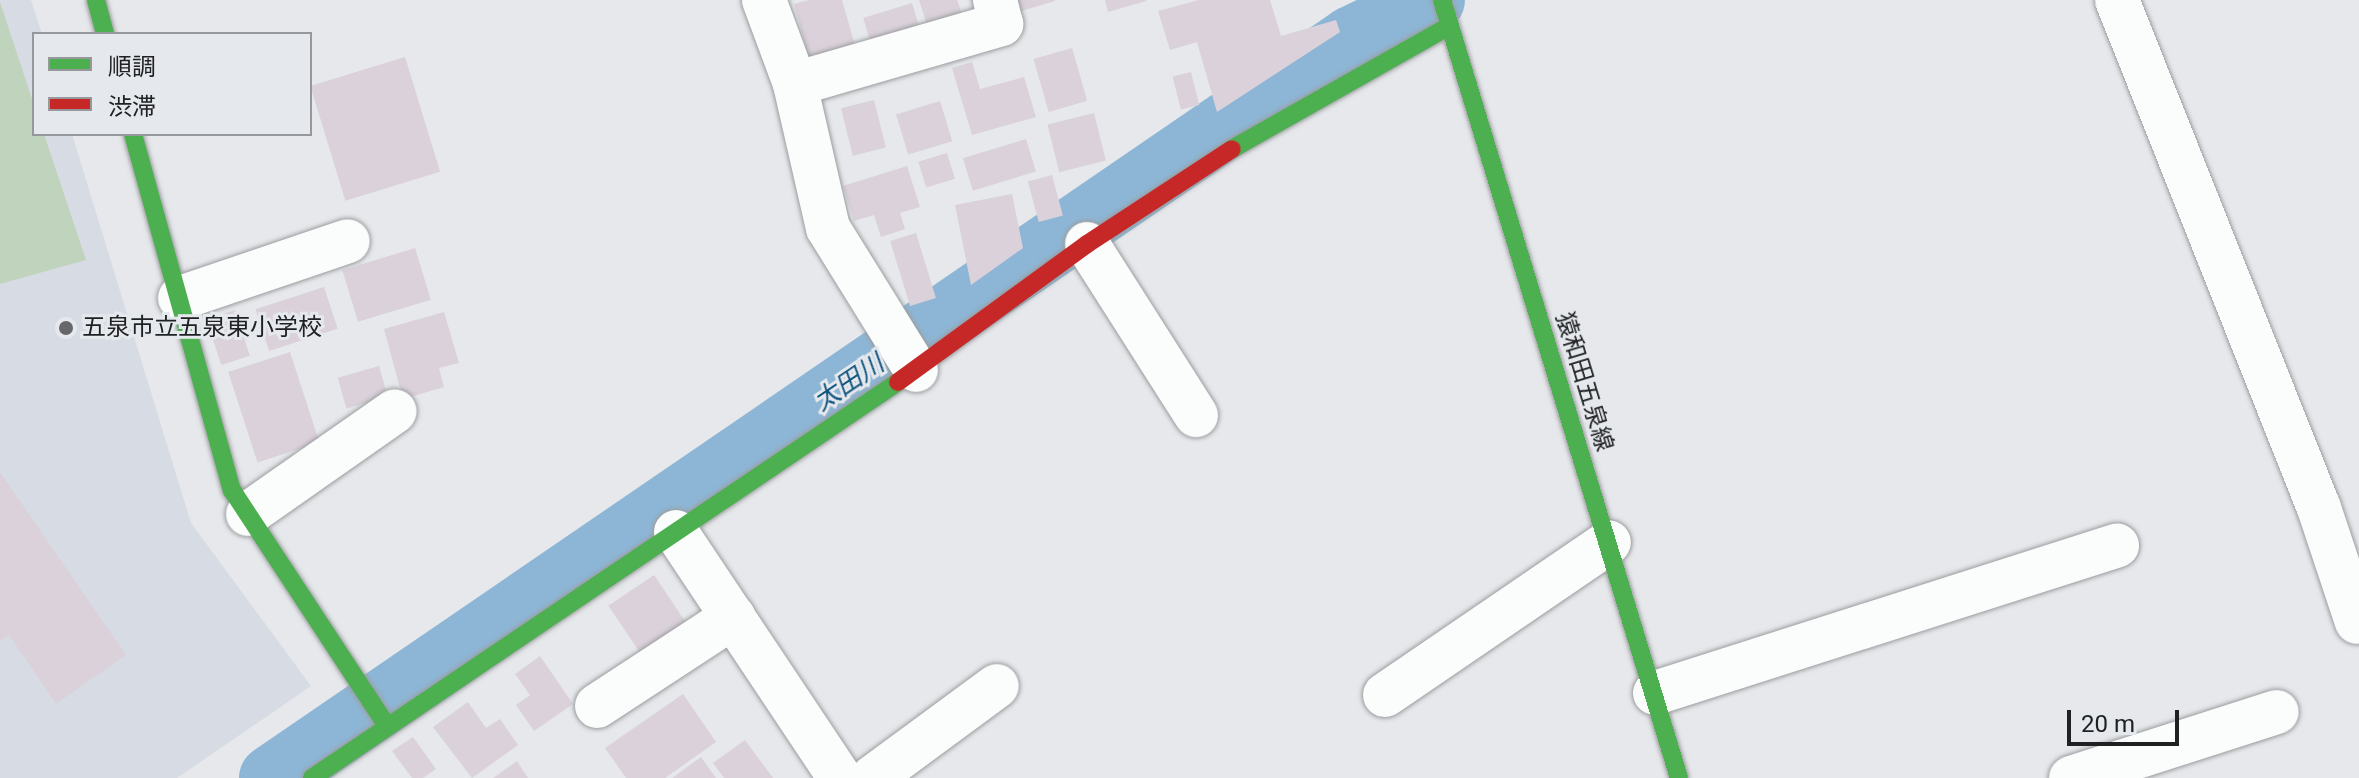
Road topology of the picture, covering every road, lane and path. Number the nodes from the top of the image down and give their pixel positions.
1 (96, 0) edge
2 (764, 0) edge
3 (995, 0) edge
4 (1442, 0) edge
5 (2117, 0) edge
6 (1449, 26) junction
7 (104, 32) edge
8 (795, 84) junction
9 (134, 136) edge
10 (348, 241) dead end
11 (1087, 244) junction
12 (180, 298) junction
13 (916, 370) junction
14 (395, 411) dead end
15 (1196, 415) dead end
16 (248, 514) junction
17 (676, 532) junction
18 (1609, 542) junction
19 (2117, 546) dead end
20 (733, 617) junction
21 (2357, 622) edge
22 (997, 686) dead end
23 (1655, 693) junction
24 (1385, 695) dead end
25 (597, 706) dead end
26 (2277, 712) dead end
27 (386, 723) junction
28 (843, 776) edge
29 (312, 778) edge
30 (1679, 778) edge
31 (2071, 778) edge

1 - 7 street
2 - 8 street
3 - 8 street
4 - 6 street, 猿和田五泉線
5 - 21 street
6 - 11 street
6 - 18 street, 猿和田五泉線
8 - 13 street
9 - 12 street
10 - 12 street
11 - 13 street
11 - 15 street
12 - 16 street
13 - 17 street
14 - 16 street
16 - 27 street
17 - 20 street
17 - 27 street
18 - 23 street, 猿和田五泉線
18 - 24 street
19 - 23 street
20 - 25 street
20 - 28 street
22 - 28 street
23 - 30 street, 猿和田五泉線
26 - 31 street
27 - 29 street

